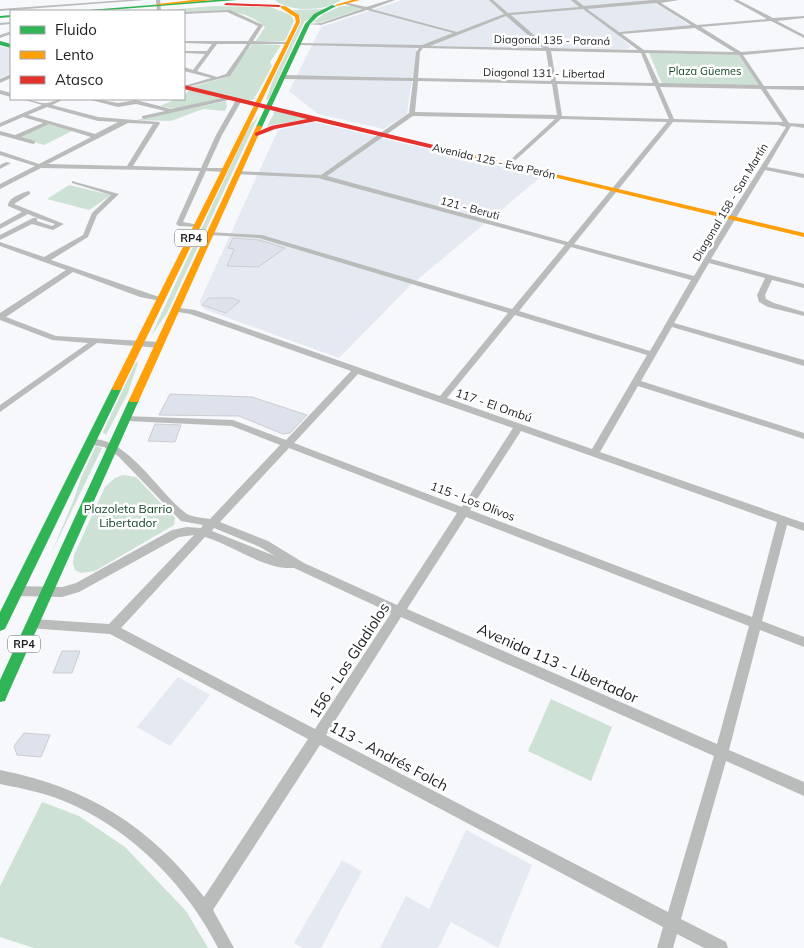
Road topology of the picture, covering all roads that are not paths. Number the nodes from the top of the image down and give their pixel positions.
1 (143, 0) edge
2 (212, 0) edge
3 (235, 0) edge
4 (358, 0) edge
5 (393, 0) edge
6 (491, 0) edge
7 (573, 0) edge
8 (677, 0) edge
9 (735, 0) edge
10 (655, 1) edge
11 (277, 4) edge
12 (340, 4) edge
13 (158, 5) edge
14 (583, 8) junction
15 (367, 9) junction
16 (0, 10) edge
17 (91, 10) edge
18 (143, 10) edge
19 (185, 13) edge
20 (507, 14) junction
21 (804, 17) edge
22 (771, 20) junction
23 (308, 24) junction
24 (695, 26) junction
25 (456, 33) junction
26 (618, 33) junction
27 (804, 37) edge
28 (186, 42) edge
29 (216, 42) junction
30 (251, 43) junction
31 (292, 44) junction
32 (422, 47) junction
33 (804, 48) edge
34 (548, 50) junction
35 (642, 51) junction
36 (185, 52) edge
37 (208, 53) junction
38 (740, 54) junction
39 (185, 69) edge
40 (194, 72) junction
41 (284, 77) junction
42 (216, 78) junction
43 (415, 80) junction
44 (554, 83) junction
45 (658, 85) junction
46 (185, 87) edge
47 (185, 87) edge
48 (764, 88) junction
49 (804, 88) edge
50 (235, 99) junction
51 (29, 100) edge
52 (58, 100) edge
53 (98, 100) edge
54 (258, 104) junction
55 (47, 105) junction
56 (270, 107) junction
57 (174, 111) junction
58 (412, 114) junction
59 (22, 115) junction
60 (315, 118) junction
61 (560, 118) junction
62 (672, 120) junction
63 (128, 121) junction
64 (48, 122) junction
65 (788, 124) junction
66 (0, 125) edge
67 (804, 126) edge
68 (0, 133) edge
69 (257, 134) junction
70 (382, 134) junction
71 (95, 136) junction
72 (16, 137) junction
73 (32, 142) dead end
74 (0, 153) edge
75 (8, 163) dead end
76 (509, 164) junction
77 (40, 166) junction
78 (0, 167) edge
79 (129, 168) junction
80 (764, 168) junction
81 (203, 170) junction
82 (224, 170) junction
83 (237, 173) junction
84 (804, 176) edge
85 (322, 177) junction
86 (74, 182) dead end
87 (0, 187) edge
88 (615, 190) junction
89 (28, 193) dead end
90 (27, 212) junction
91 (40, 216) junction
92 (732, 217) junction
93 (31, 222) junction
94 (197, 226) junction
95 (0, 227) edge
96 (210, 233) junction
97 (804, 235) edge
98 (0, 238) edge
99 (0, 244) edge
100 (569, 245) junction
101 (47, 259) junction
102 (708, 261) junction
103 (73, 269) junction
104 (769, 277) junction
105 (696, 279) junction
106 (804, 286) edge
107 (161, 299) junction
108 (175, 309) junction
109 (513, 312) junction
110 (804, 314) edge
111 (0, 317) edge
112 (670, 324) junction
113 (94, 342) junction
114 (139, 345) junction
115 (160, 345) junction
116 (652, 354) junction
117 (804, 363) edge
118 (356, 371) junction
119 (636, 382) junction
120 (441, 400) junction
121 (0, 409) edge
122 (127, 418) junction
123 (519, 427) junction
124 (804, 436) edge
125 (90, 442) junction
126 (286, 444) junction
127 (113, 448) junction
128 (594, 453) junction
129 (465, 511) junction
130 (783, 520) junction
131 (211, 522) junction
132 (804, 528) edge
133 (203, 532) junction
134 (300, 566) junction
135 (16, 591) junction
136 (47, 592) junction
137 (400, 612) junction
138 (0, 624) edge
139 (33, 624) junction
140 (756, 624) junction
141 (112, 629) junction
142 (804, 642) edge
143 (0, 696) edge
144 (318, 737) junction
145 (722, 752) junction
146 (0, 777) edge
147 (804, 789) edge
148 (205, 909) junction
149 (672, 923) junction
150 (226, 948) edge
151 (665, 948) edge
152 (720, 948) edge

1 - 16 street
2 - 13 main road
3 - 13 main road
4 - 12 main road
5 - 15 street
6 - 20 street
7 - 14 street
8 - 10 street
9 - 22 street
10 - 14 street
10 - 24 street
11 - 12 main road
11 - 13 main road
11 - 31 main road, RP4
12 - 15 street
12 - 23 main road, RP4
13 - 17 main road
13 - 18 main road
14 - 20 street
14 - 26 street
15 - 23 street
15 - 25 street
19 - 30 street
20 - 25 street
20 - 34 street
21 - 22 street
22 - 24 street
22 - 27 street
23 - 31 main road, RP4
24 - 26 street
24 - 38 street
25 - 32 street
26 - 35 street
28 - 29 street, Diagonal 135 - Paraná
29 - 30 street, Diagonal 135 - Paraná
29 - 37 street
30 - 31 street, Diagonal 135 - Paraná
30 - 42 street
31 - 32 street, Diagonal 135 - Paraná
31 - 41 main road, RP4
31 - 54 main road, RP4
32 - 34 street, Diagonal 135 - Paraná
32 - 43 street
33 - 38 street, Diagonal 135 - Paraná
34 - 35 street, Diagonal 135 - Paraná
34 - 44 street
35 - 38 street, Diagonal 135 - Paraná
35 - 45 street
36 - 37 street
37 - 40 street
38 - 48 street
39 - 40 street
40 - 42 street
41 - 43 street, Diagonal 131 - Libertad
41 - 56 main road, RP4
42 - 46 street
43 - 44 street, Diagonal 131 - Libertad
43 - 58 street
44 - 45 street, Diagonal 131 - Libertad
44 - 61 street
45 - 48 street, Diagonal 131 - Libertad
45 - 62 street
47 - 50 main road, Avenida 125 - Eva Perón
48 - 49 street, Diagonal 131 - Libertad
48 - 65 street
50 - 54 main road, Avenida 125 - Eva Perón
50 - 57 street
50 - 81 street
51 - 55 street
52 - 55 street
53 - 57 street
54 - 56 main road, Avenida 125 - Eva Perón
54 - 82 main road, RP4
55 - 59 street
55 - 63 street
56 - 60 main road, Avenida 125 - Eva Perón
56 - 69 main road, RP4
57 - 63 street
58 - 61 street
58 - 70 street
59 - 64 street
59 - 66 street
60 - 69 main road
60 - 70 main road, Avenida 125 - Eva Perón
61 - 62 street
61 - 76 street
62 - 65 street
62 - 88 street
63 - 71 street
63 - 79 street
64 - 71 street
64 - 72 street
65 - 67 street
65 - 80 street, Diagonal 158 - San Martín
68 - 72 street
69 - 83 main road, RP4
70 - 76 main road, Avenida 125 - Eva Perón
70 - 85 street
71 - 77 street
72 - 73 street
74 - 77 street
75 - 78 street
76 - 88 main road, Avenida 125 - Eva Perón
77 - 79 street
77 - 87 street
79 - 81 street
80 - 84 street
80 - 92 street, Diagonal 158 - San Martín
81 - 82 street
81 - 94 street
82 - 94 main road, RP4
83 - 85 street, 121 - Beruti
83 - 96 main road, RP4
85 - 100 street, 121 - Beruti
86 - 101 street
88 - 92 main road, Avenida 125 - Eva Perón
88 - 100 street
89 - 90 street
90 - 91 street
90 - 95 street
91 - 93 street
91 - 93 street
92 - 97 main road, Avenida 125 - Eva Perón
92 - 102 street, Diagonal 158 - San Martín
93 - 98 street
94 - 107 main road, RP4
96 - 108 main road, RP4
96 - 109 street
99 - 101 street
100 - 105 street, 121 - Beruti
100 - 109 street
101 - 103 street
102 - 104 street
102 - 105 street, Diagonal 158 - San Martín
103 - 107 street
103 - 111 street
104 - 106 street
104 - 110 street
105 - 112 street, Diagonal 158 - San Martín
107 - 114 main road, RP4
108 - 115 main road, RP4
108 - 118 street, 117 - El Ombú
109 - 116 street
109 - 120 street
111 - 113 street
112 - 116 street, Diagonal 158 - San Martín
112 - 117 street
113 - 114 street
113 - 121 street
114 - 115 street
114 - 125 main road, RP4
115 - 122 main road, RP4
116 - 119 street, Diagonal 158 - San Martín
118 - 120 street, 117 - El Ombú
118 - 126 street
119 - 124 street
119 - 128 street, Diagonal 158 - San Martín
120 - 123 street, 117 - El Ombú
122 - 126 street, 115 - Los Olivos
122 - 127 main road, RP4
123 - 128 street, 117 - El Ombú
123 - 129 street, 156 - Los Gladiolos
125 - 127 street
125 - 135 main road, RP4
126 - 129 street, 115 - Los Olivos
126 - 131 street
127 - 131 street, Avenida 113 - Libertador
127 - 136 main road, RP4
128 - 130 street, 117 - El Ombú
129 - 137 street, 156 - Los Gladiolos
129 - 140 street, 115 - Los Olivos
130 - 132 street, 117 - El Ombú
130 - 140 street
131 - 133 street
131 - 134 street, Avenida 113 - Libertador
133 - 134 street, Avenida 113 - Libertador
133 - 136 street, Avenida 113 - Libertador
133 - 141 street
134 - 137 street, Avenida 113 - Libertador
135 - 136 street, Avenida 113 - Libertador
135 - 138 main road, RP4
136 - 139 main road, RP4
137 - 144 street, 156 - Los Gladiolos
137 - 145 street, Avenida 113 - Libertador
139 - 141 street, 113 - Andrés Folch
139 - 143 main road, RP4
140 - 142 street, 115 - Los Olivos
140 - 145 street
141 - 144 street, 113 - Andrés Folch
144 - 148 street, 156 - Los Gladiolos
144 - 149 street, 113 - Andrés Folch
145 - 147 street, Avenida 113 - Libertador
145 - 149 street
146 - 148 street
148 - 150 street
149 - 151 street
149 - 152 street, 113 - Andrés Folch

